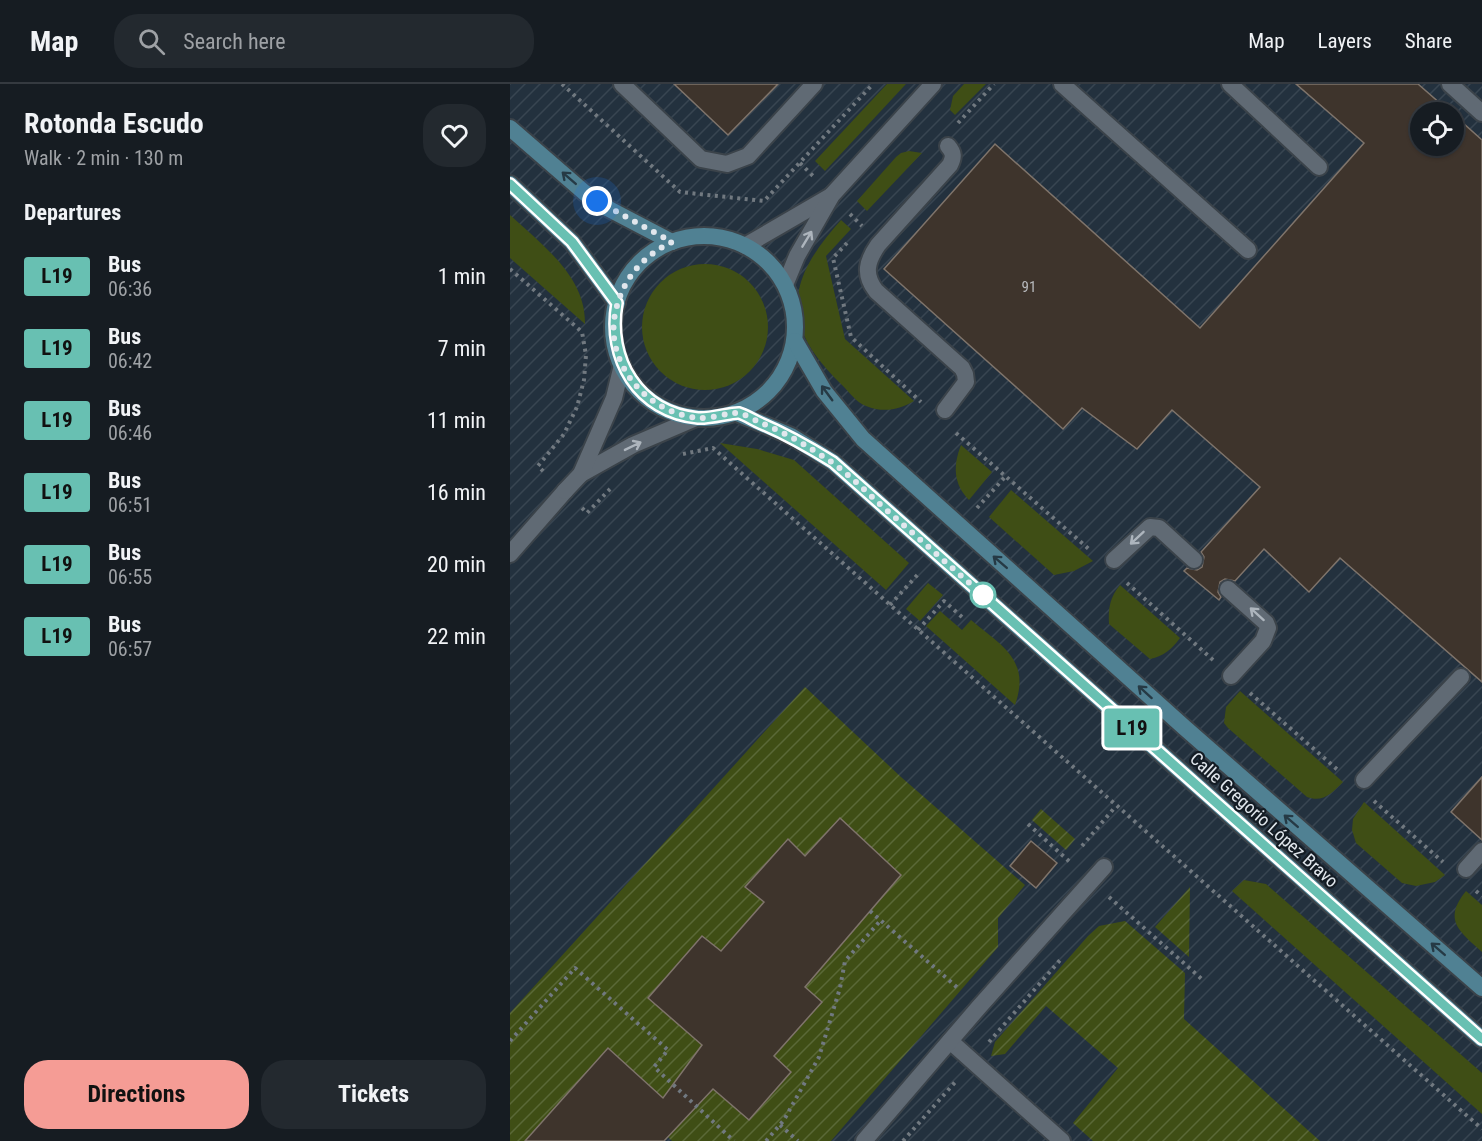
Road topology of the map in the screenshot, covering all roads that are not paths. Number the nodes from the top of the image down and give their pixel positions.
1 (622, 84) edge
2 (814, 84) edge
3 (933, 84) edge
4 (1062, 84) edge
5 (1230, 84) edge
6 (1450, 84) edge
7 (1482, 113) edge
8 (510, 128) edge
9 (948, 146) dead end
10 (1319, 167) dead end
11 (510, 184) edge
12 (832, 195) junction
13 (672, 242) junction
14 (745, 246) junction
15 (1248, 250) dead end
16 (785, 285) junction
17 (617, 303) junction
18 (795, 341) junction
19 (622, 365) junction
20 (945, 410) dead end
21 (737, 412) junction
22 (696, 418) junction
23 (581, 474) junction
24 (510, 554) edge
25 (1114, 560) dead end
26 (1194, 560) dead end
27 (1228, 589) dead end
28 (1231, 676) dead end
29 (1461, 677) dead end
30 (1364, 780) dead end
31 (1482, 852) edge
32 (1104, 867) dead end
33 (1466, 869) dead end
34 (1482, 988) edge
35 (1482, 1039) edge
36 (950, 1041) junction
37 (864, 1141) edge
38 (1062, 1141) edge

1 - 2 street
3 - 12 street
4 - 15 street
5 - 10 street
6 - 7 street
13 -> 8 main road
9 - 20 street
11 - 17 main road
12 - 14 street
16 -> 12 street
13 - 14 main road
13 - 17 main road
14 - 16 main road
16 - 18 main road
17 - 19 main road
18 - 21 main road
34 -> 18 main road, Calle Gregorio López Bravo
19 - 22 main road
19 - 23 street
21 - 22 main road
21 - 35 main road, Calle Gregorio López Bravo
23 -> 22 street
23 - 24 street
26 -> 25 street
28 -> 27 street
29 - 30 street
31 - 33 street
32 - 36 street
36 - 37 street
36 - 38 street

